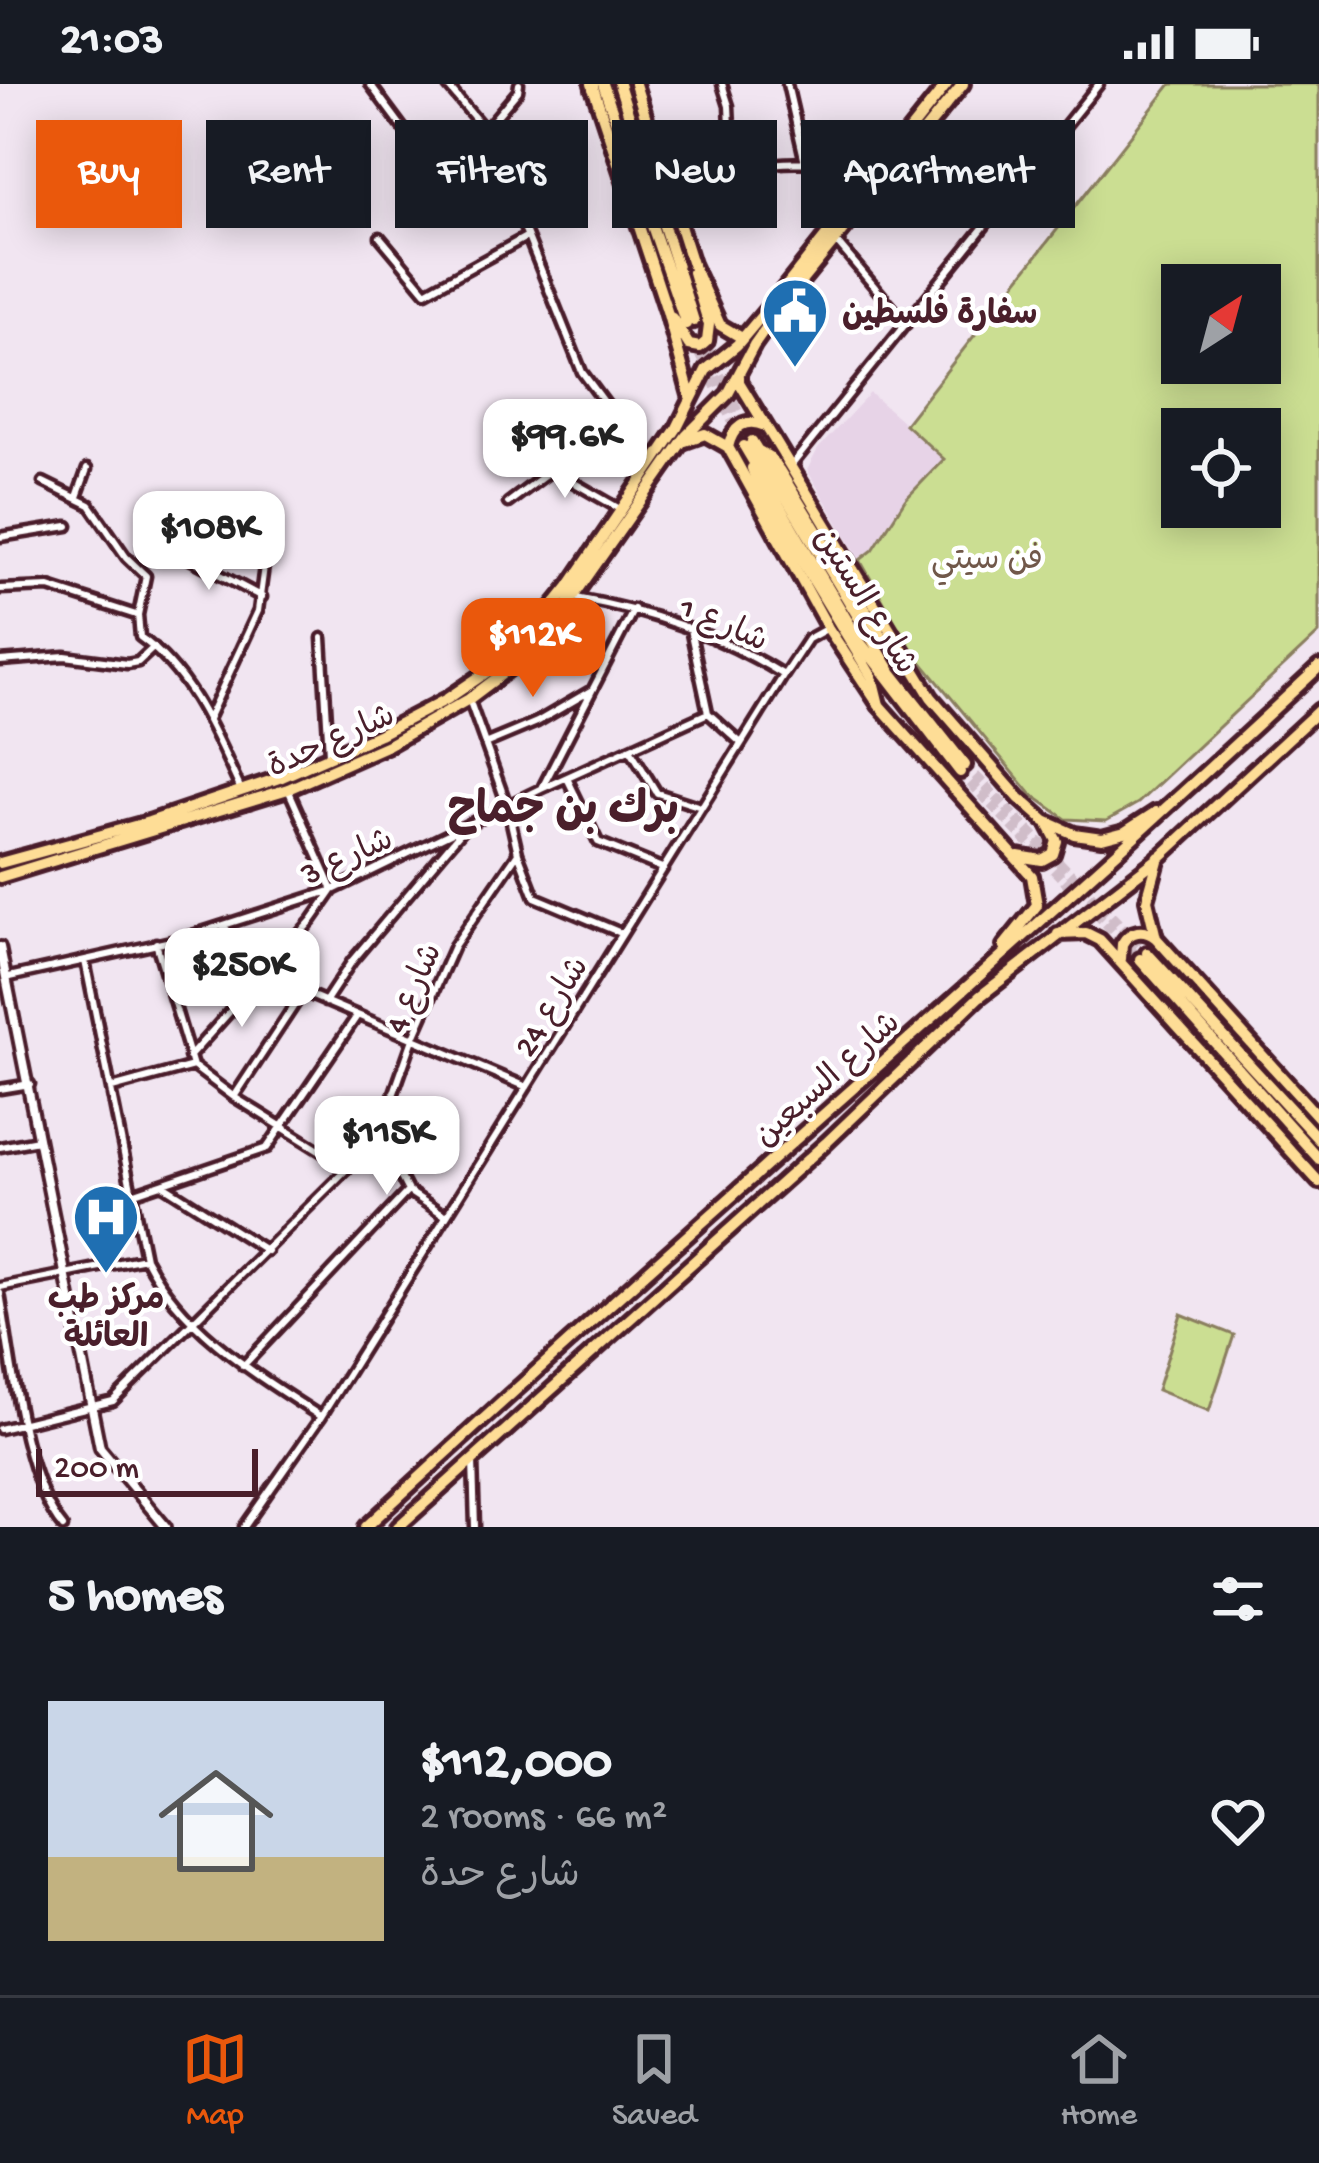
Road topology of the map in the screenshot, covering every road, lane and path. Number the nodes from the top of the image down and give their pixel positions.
1 (370, 84) edge
2 (446, 84) edge
3 (519, 84) edge
4 (619, 84) edge
5 (635, 84) edge
6 (722, 84) edge
7 (787, 84) edge
8 (947, 84) edge
9 (963, 84) edge
10 (1099, 84) edge
11 (595, 85) edge
12 (399, 120) edge
13 (477, 120) edge
14 (493, 120) edge
15 (646, 120) edge
16 (730, 120) edge
17 (919, 120) edge
18 (801, 145) edge
19 (523, 228) edge
20 (680, 228) edge
21 (833, 228) edge
22 (380, 237) dead end
23 (526, 237) junction
24 (835, 239) junction
25 (692, 264) junction
26 (667, 311) junction
27 (906, 325) junction
28 (742, 338) junction
29 (739, 376) junction
30 (690, 403) junction
31 (767, 428) junction
32 (682, 443) junction
33 (728, 447) junction
34 (751, 449) junction
35 (651, 465) junction
36 (791, 466) junction
37 (87, 469) dead end
38 (43, 482) dead end
39 (77, 497) junction
40 (508, 503) dead end
41 (622, 511) junction
42 (271, 514) dead end
43 (68, 526) dead end
44 (0, 537) edge
45 (175, 551) dead end
46 (3, 589) edge
47 (262, 597) junction
48 (0, 598) edge
49 (576, 598) junction
50 (634, 609) junction
51 (138, 615) junction
52 (550, 622) junction
53 (690, 628) junction
54 (828, 628) junction
55 (322, 638) dead end
56 (154, 646) junction
57 (905, 657) junction
58 (0, 661) edge
59 (1319, 667) edge
60 (784, 675) junction
61 (595, 688) junction
62 (469, 699) junction
63 (879, 705) junction
64 (1319, 710) edge
65 (708, 713) junction
66 (208, 719) junction
67 (487, 743) junction
68 (742, 744) junction
69 (630, 749) junction
70 (329, 756) junction
71 (963, 769) tunnel mouth
72 (567, 778) junction
73 (288, 789) junction
74 (541, 789) junction
75 (242, 790) junction
76 (1179, 798) junction
77 (507, 805) junction
78 (701, 807) junction
79 (1045, 821) junction
80 (468, 824) junction
81 (518, 853) junction
82 (1018, 856) junction
83 (1160, 857) junction
84 (0, 863) edge
85 (663, 868) junction
86 (0, 878) edge
87 (334, 890) junction
88 (224, 926) junction
89 (622, 933) junction
90 (1055, 934) junction
91 (1156, 938) junction
92 (156, 943) junction
93 (0, 947) edge
94 (85, 961) junction
95 (990, 963) junction
96 (1124, 964) junction
97 (263, 975) junction
98 (9, 977) junction
99 (303, 992) junction
100 (325, 1002) junction
101 (357, 1016) junction
102 (413, 1039) junction
103 (189, 1057) junction
104 (194, 1066) junction
105 (30, 1084) junction
106 (527, 1087) junction
107 (112, 1088) junction
108 (0, 1089) edge
109 (234, 1097) junction
110 (841, 1099) junction
111 (856, 1115) junction
112 (1319, 1118) edge
113 (811, 1127) junction
114 (282, 1128) junction
115 (379, 1135) junction
116 (41, 1139) junction
117 (1319, 1140) edge
118 (826, 1143) junction
119 (0, 1147) edge
120 (1319, 1159) edge
121 (348, 1168) junction
122 (1319, 1182) edge
123 (161, 1184) junction
124 (408, 1191) junction
125 (133, 1194) junction
126 (446, 1216) junction
127 (266, 1251) junction
128 (145, 1258) junction
129 (68, 1274) junction
130 (0, 1290) edge
131 (194, 1322) junction
132 (10, 1352) junction
133 (0, 1354) edge
134 (243, 1366) junction
135 (90, 1408) junction
136 (321, 1417) junction
137 (22, 1424) junction
138 (0, 1429) edge
139 (472, 1457) junction
140 (63, 1527) edge
141 (166, 1527) edge
142 (244, 1527) edge
143 (366, 1527) edge
144 (398, 1527) edge
145 (476, 1527) edge

1 - 12 street
2 - 13 street
3 - 14 street
4 - 11 main road
5 - 15 main road
6 - 16 street
7 - 18 street
8 - 17 main road, شارع حدة
9 - 24 main road, شارع حدة
10 - 27 street
11 - 26 main road
19 - 23 street
20 - 25 main road
21 - 28 main road, شارع حدة
22 - 23 street
23 - 35 street
24 - 27 street
24 - 29 main road, شارع حدة
25 - 26 main road
25 - 28 main road
26 - 30 main road
27 - 36 street
28 - 30 main road, شارع حدة
29 - 31 main road
29 - 32 main road, شارع حدة
30 - 35 main road, شارع حدة
31 - 33 main road
31 - 36 main road
32 - 33 main road
32 - 49 main road, شارع حدة
33 - 54 main road
34 - 57 main road
34 - 63 main road
34 - 71 main road, شارع الستين
35 - 41 main road, شارع حدة
36 - 57 main road
37 - 39 street
38 - 39 street
39 - 51 street
40 - 41 street
41 - 52 main road, شارع حدة
42 - 47 street
43 - 44 street
45 - 47 street
46 - 48 street
46 - 51 street
47 - 66 street
49 - 50 street, شارع 1
49 - 52 main road, شارع حدة
50 - 53 street, شارع 1
50 - 61 street
51 - 56 street
52 - 62 main road, شارع حدة
52 - 70 main road, شارع حدة
53 - 60 street, شارع 1
53 - 65 street
54 - 60 street, شارع 24
54 - 63 main road
55 - 70 street
56 - 58 street
56 - 66 street
57 - 79 main road
59 - 76 main road, شارع السبعين
60 - 68 street, شارع 24
61 - 67 street
61 - 74 street
62 - 67 street
62 - 73 main road, شارع حدة
63 - 82 main road
64 - 83 main road, شارع السبعين
65 - 68 street
65 - 69 street, شارع 3
66 - 75 street
67 - 77 street
68 - 78 street, شارع 24
69 - 72 street, شارع 3
69 - 78 street
70 - 75 main road, شارع حدة
72 - 74 street, شارع 3
72 - 85 street
73 - 86 main road, شارع حدة
73 - 87 street
74 - 77 street, شارع 3
75 - 84 main road, شارع حدة
76 - 79 main road
76 - 95 main road, شارع السبعين
77 - 80 street, شارع 3
77 - 81 street
78 - 85 street, شارع 24
79 - 82 main road
80 - 87 street, شارع 3
80 - 100 street
81 - 89 street
81 - 102 street, شارع 4
82 - 95 main road
83 - 90 main road, شارع السبعين
83 - 91 main road
85 - 89 street, شارع 24
87 - 88 street, شارع 3
87 - 97 street
88 - 92 street, شارع 3
88 - 97 street
89 - 106 street, شارع 24
90 - 96 main road
90 - 111 main road, شارع السبعين
91 - 96 main road
91 - 112 main road
92 - 94 street, شارع 3
92 - 103 street
93 - 98 street
94 - 98 street, شارع 3
94 - 107 street
95 - 110 main road, شارع السبعين
96 - 122 main road
97 - 99 street
97 - 103 street
98 - 105 street
99 - 100 street
99 - 109 street
100 - 101 street
101 - 102 street
101 - 114 street
102 - 106 street
102 - 115 street, شارع 4
103 - 104 street
104 - 107 street
104 - 109 street
105 - 108 street
105 - 116 street
106 - 126 street, شارع 24
107 - 125 street
109 - 114 street
110 - 111 main road
110 - 113 main road, شارع السبعين
111 - 118 main road, شارع السبعين
113 - 118 main road
113 - 143 main road, شارع السبعين
114 - 121 street
114 - 123 street
115 - 121 street, شارع 4
115 - 124 street
116 - 119 street
116 - 129 street
117 - 120 main road
118 - 139 main road, شارع السبعين
121 - 127 street, شارع 4
123 - 125 street
123 - 127 street
124 - 126 street
124 - 134 street
125 - 128 street
126 - 136 street, شارع 24
127 - 131 street, شارع 4
128 - 129 street
128 - 131 street
129 - 130 street
129 - 135 street
130 - 132 street
131 - 134 street
131 - 135 street, شارع 4
132 - 133 street
132 - 137 street
134 - 136 street
135 - 137 street, شارع 4
135 - 141 street
136 - 142 street, شارع 24
137 - 138 street, شارع 4
137 - 140 street
139 - 144 main road, شارع السبعين
139 - 145 street

